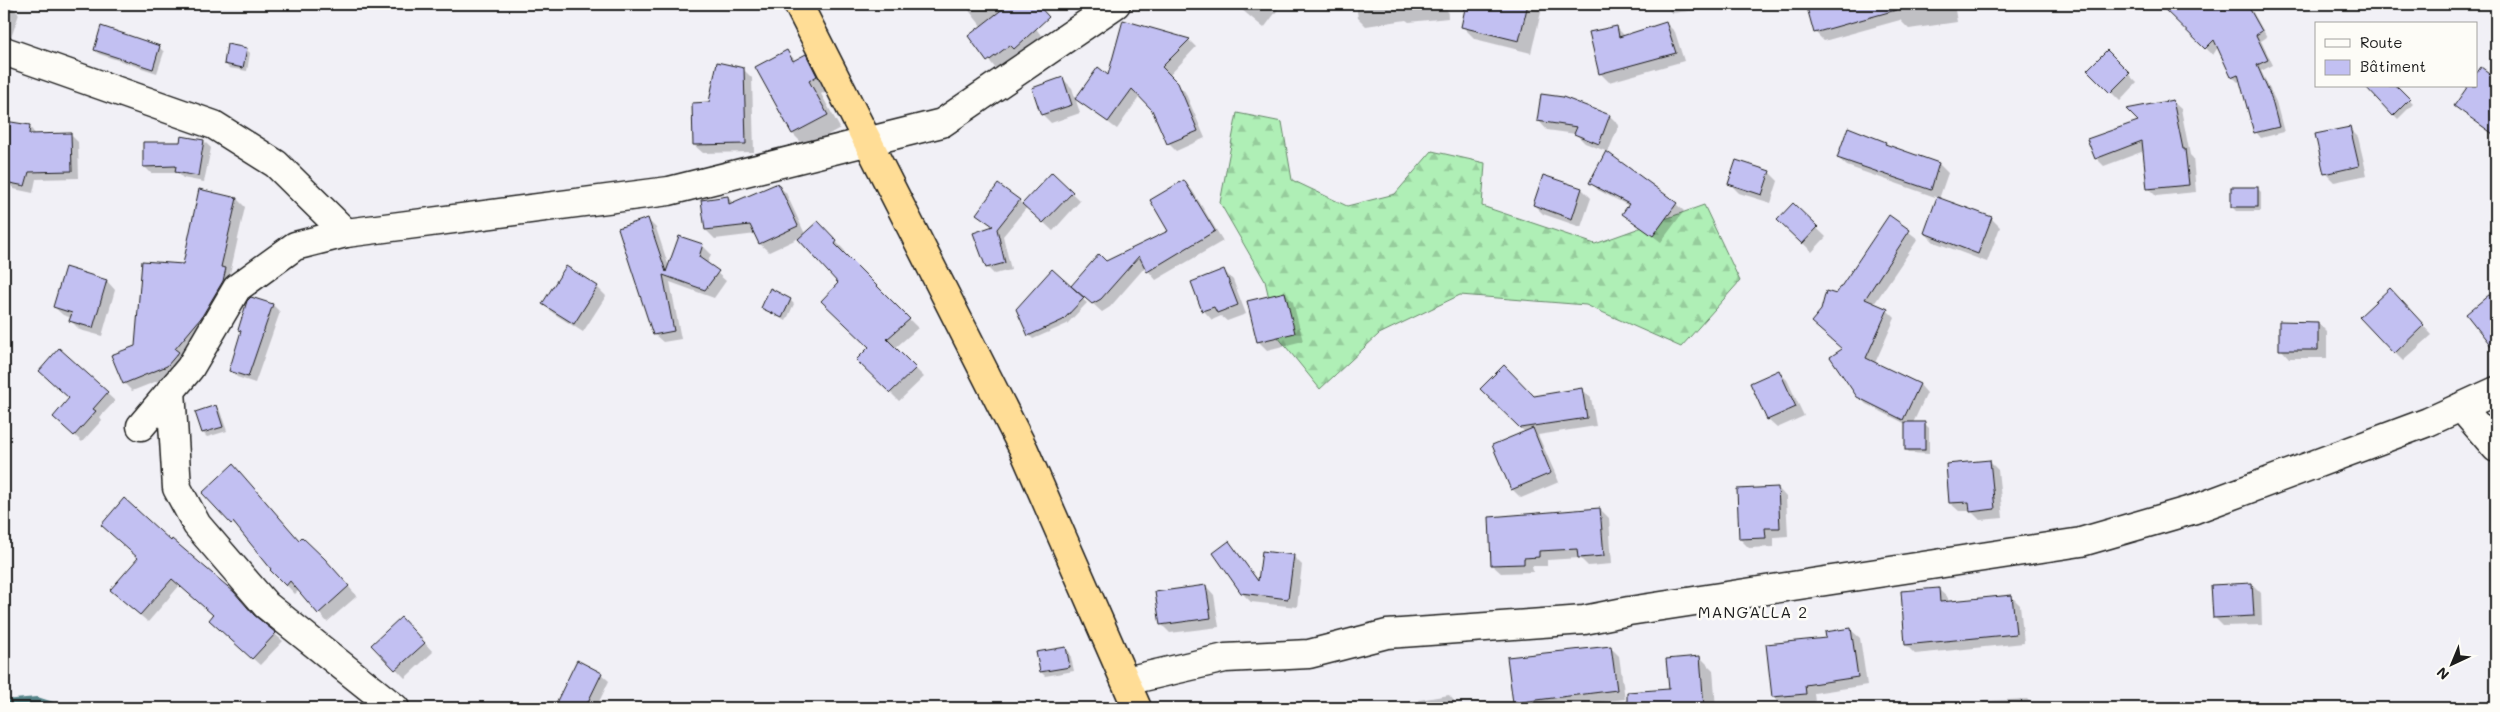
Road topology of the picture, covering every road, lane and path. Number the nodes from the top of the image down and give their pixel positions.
1 (798, 4) edge
2 (1116, 4) edge
3 (4, 51) edge
4 (868, 142) junction
5 (346, 233) junction
6 (171, 390) junction
7 (2496, 391) edge
8 (2462, 407) junction
9 (141, 426) dead end
10 (2496, 448) edge
11 (1126, 681) junction
12 (395, 708) edge
13 (1137, 708) edge

1 - 4 highway
2 - 4 street
3 - 5 street
4 - 5 street
4 - 11 highway
5 - 6 street
6 - 9 street
6 - 12 street
7 - 8 street
8 - 10 street
8 - 11 street
11 - 13 highway

